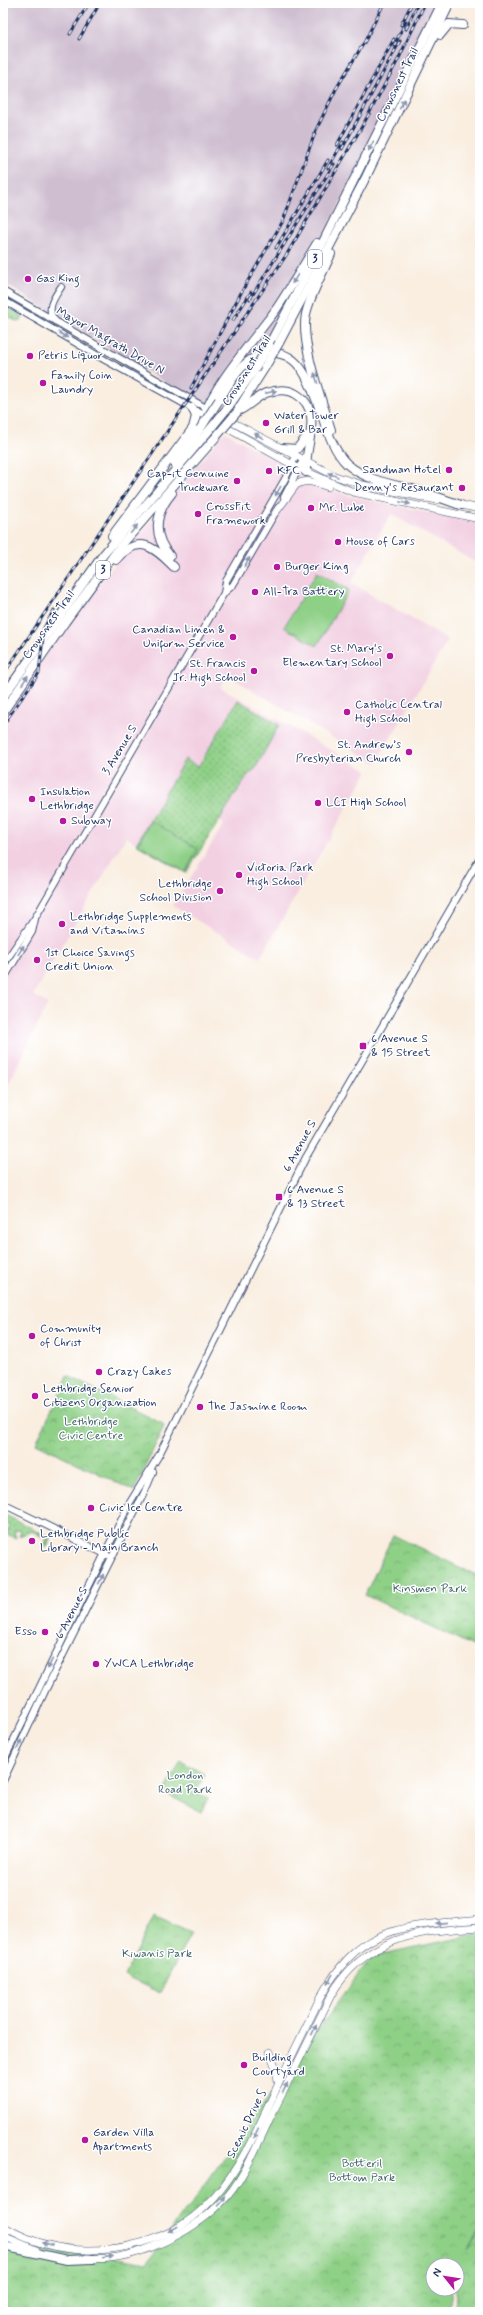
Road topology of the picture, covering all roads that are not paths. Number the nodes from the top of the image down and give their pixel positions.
1 (442, 3) edge
2 (450, 3) edge
3 (442, 13) junction
4 (463, 25) dead end
5 (432, 43) junction
6 (357, 173) junction
7 (366, 177) junction
8 (61, 287) dead end
9 (3, 291) edge
10 (3, 300) edge
11 (58, 323) junction
12 (192, 408) junction
13 (238, 411) junction
14 (206, 412) junction
15 (311, 428) junction
16 (203, 431) junction
17 (212, 440) junction
18 (282, 448) junction
19 (340, 456) junction
20 (301, 459) junction
21 (291, 464) junction
22 (298, 468) junction
23 (306, 472) junction
24 (353, 492) junction
25 (461, 505) junction
26 (480, 509) edge
27 (276, 512) junction
28 (480, 519) edge
29 (170, 556) dead end
30 (174, 567) dead end
31 (224, 593) junction
32 (62, 619) junction
33 (3, 697) edge
34 (3, 712) edge
35 (480, 858) edge
36 (36, 918) junction
37 (3, 965) edge
38 (3, 980) edge
39 (159, 1455) junction
40 (3, 1504) edge
41 (104, 1554) junction
42 (112, 1558) junction
43 (3, 1762) edge
44 (3, 1781) edge
45 (480, 1919) edge
46 (480, 1927) edge
47 (270, 2052) dead end
48 (278, 2085) junction
49 (3, 2226) edge
50 (3, 2236) edge
51 (3, 2246) edge
52 (93, 2259) junction

1 - 3 highway, Crowsnest Trail / 3
2 - 3 highway, Crowsnest Trail / 3
3 - 5 highway, Crowsnest Trail / 3
3 -> 6 highway, Crowsnest Trail / 3
4 - 5 highway
7 -> 5 highway, Crowsnest Trail / 3
6 -> 14 highway
6 - 16 highway, Crowsnest Trail / 3, bridge
7 - 13 highway, Crowsnest Trail / 3, bridge
19 -> 7 highway
8 - 11 main road
9 - 11 main road, Mayor Magrath Drive N
10 -> 12 main road, Mayor Magrath Drive N
11 - 14 main road, Mayor Magrath Drive N
12 - 14 main road, Mayor Magrath Drive N
12 - 32 highway
13 -> 15 highway
13 - 17 highway, Crowsnest Trail / 3, bridge
18 -> 14 main road
14 - 21 main road
15 - 18 highway
15 - 20 highway
16 - 19 highway, bridge
16 - 32 highway, Crowsnest Trail / 3
17 - 29 highway
32 -> 17 highway, Crowsnest Trail / 3
18 - 20 main road
19 - 25 highway
20 - 21 main road, 3 Avenue S
20 - 22 main road, 3 Avenue S
20 - 23 highway
25 -> 20 main road
21 - 22 main road
21 -> 31 main road, 3 Avenue S
22 - 23 main road
22 - 27 main road, 3 Avenue S
23 - 24 main road
24 - 27 main road
24 -> 28 main road
25 - 26 main road
31 -> 27 main road, 3 Avenue S
30 - 32 highway
31 - 36 main road, 3 Avenue S
32 - 33 highway, Crowsnest Trail / 3
34 -> 32 highway, Crowsnest Trail / 3
35 - 39 main road, 6 Avenue S
36 - 37 main road, 3 Avenue S
38 -> 36 main road, 3 Avenue S
39 - 41 main road, 6 Avenue S
39 - 42 main road, 6 Avenue S
40 - 41 main road
41 - 42 main road
41 -> 43 main road, 6 Avenue S
44 -> 42 main road, 6 Avenue S
45 -> 48 main road, Scenic Drive S
52 -> 46 main road, Scenic Drive S
47 - 48 main road
48 -> 49 main road, Scenic Drive S
50 - 52 main road, Scenic Drive S
51 - 52 highway

